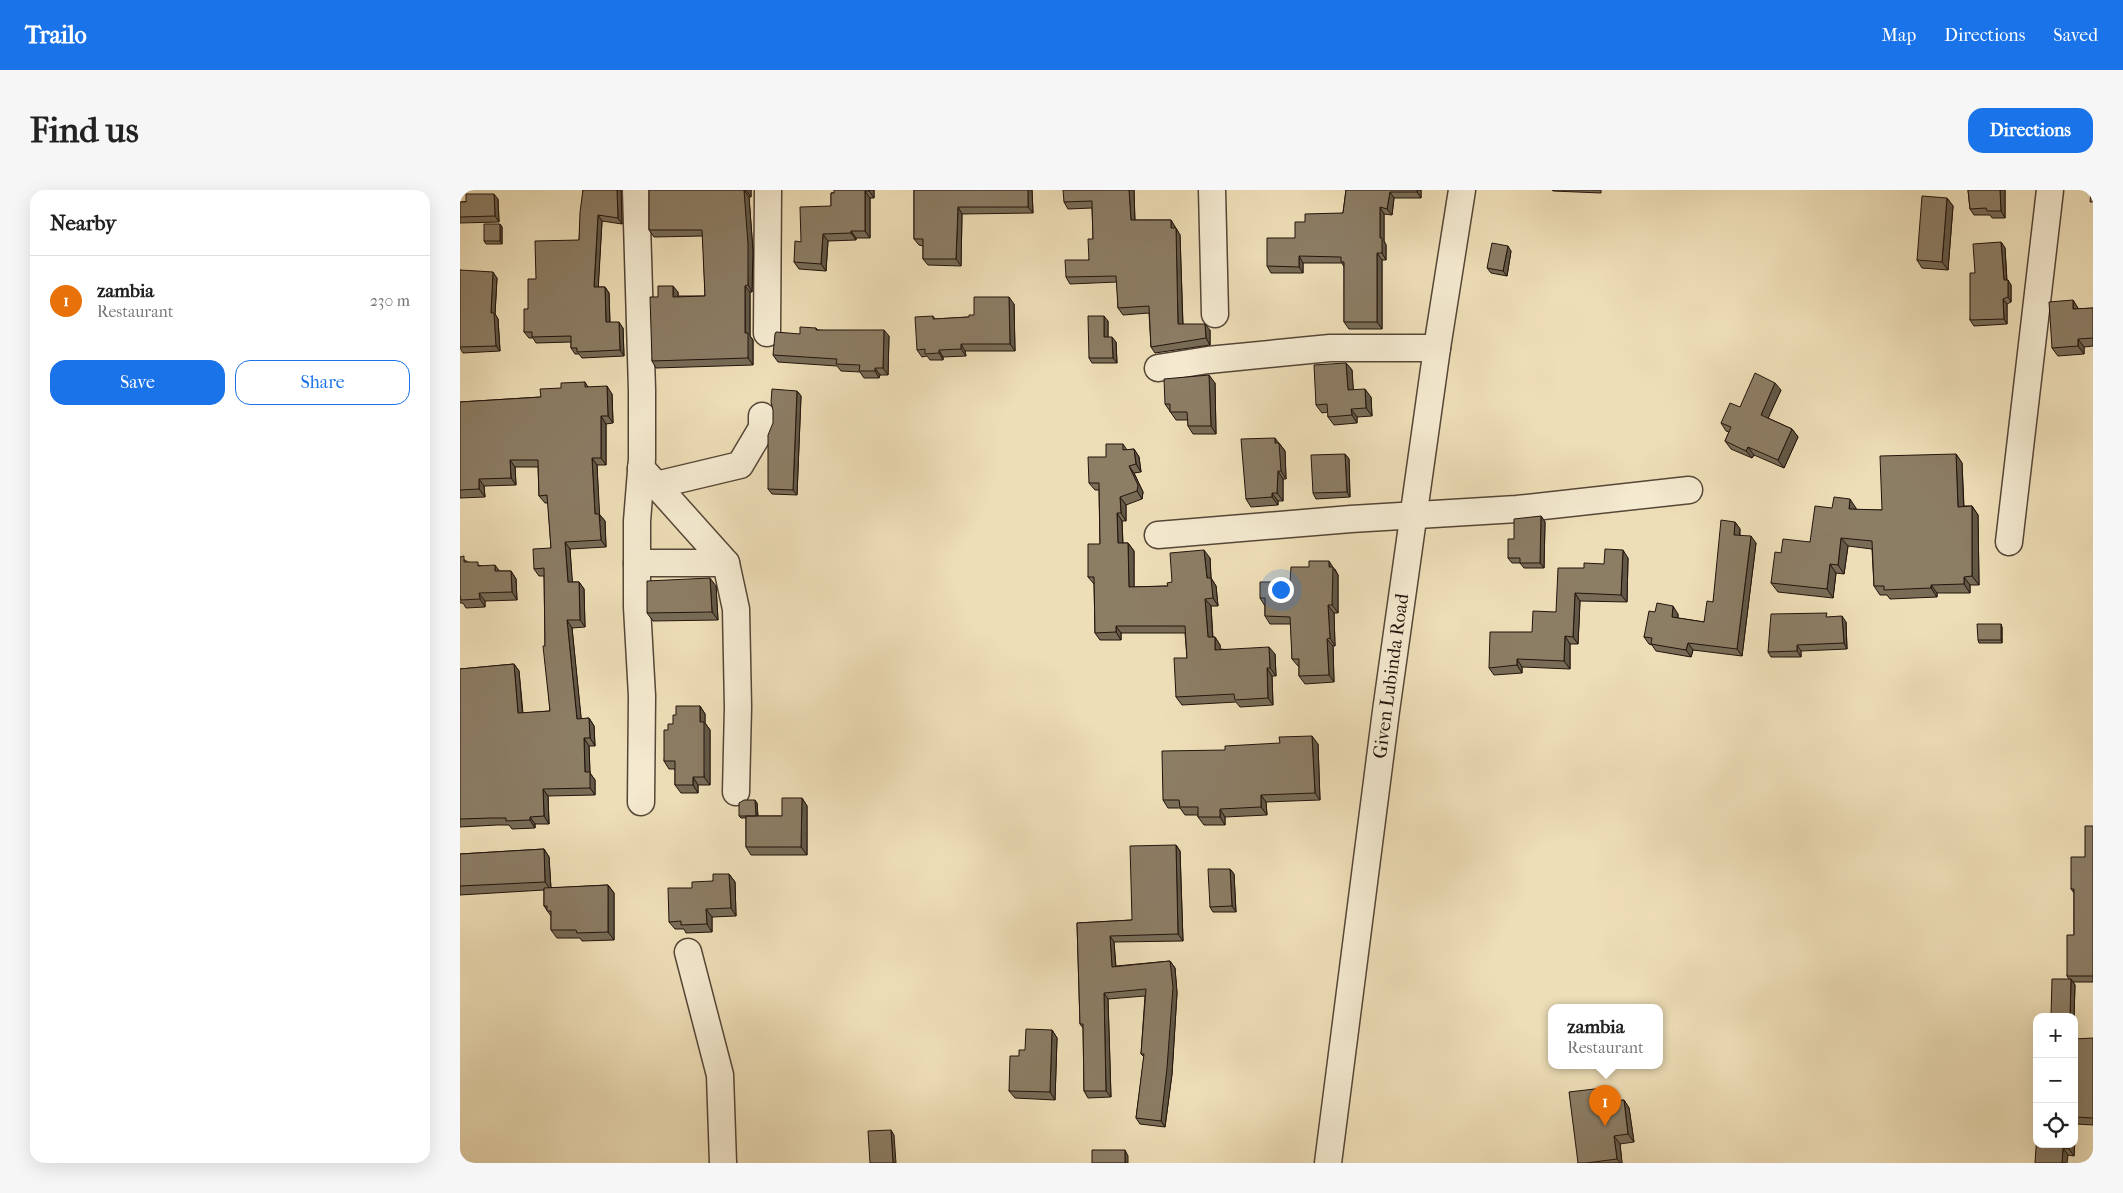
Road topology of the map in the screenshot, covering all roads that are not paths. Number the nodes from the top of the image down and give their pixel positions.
1 (636, 190) edge
2 (768, 190) edge
3 (1212, 190) edge
4 (1462, 190) edge
5 (2050, 190) edge
6 (1215, 314) dead end
7 (767, 333) dead end
8 (1436, 348) junction
9 (1158, 368) dead end
10 (762, 416) dead end
11 (649, 476) junction
12 (1689, 490) dead end
13 (1414, 516) junction
14 (1158, 535) dead end
15 (2009, 542) dead end
16 (637, 564) junction
17 (726, 564) junction
18 (736, 792) dead end
19 (641, 802) dead end
20 (688, 952) dead end
21 (723, 1163) edge
22 (1328, 1163) edge

1 - 11 street
2 - 7 street
3 - 6 street
4 - 8 street, Given Lubinda Road
5 - 15 street
8 - 9 street
8 - 13 street, Given Lubinda Road
10 - 11 street
11 - 16 street
11 - 17 street
12 - 13 street
13 - 14 street
13 - 22 street, Given Lubinda Road
16 - 17 street
16 - 19 street
17 - 18 street
20 - 21 street

